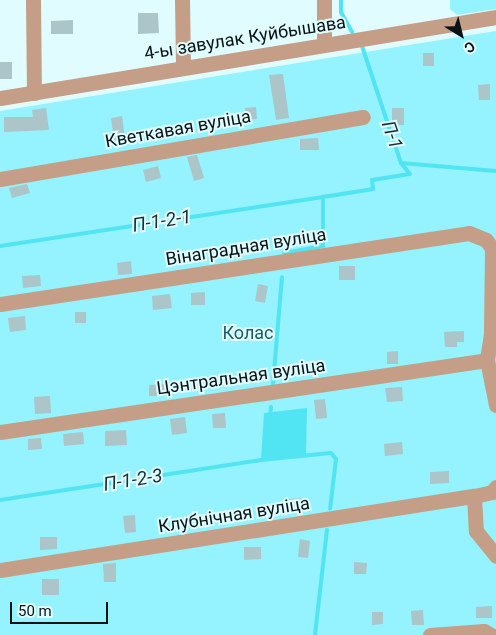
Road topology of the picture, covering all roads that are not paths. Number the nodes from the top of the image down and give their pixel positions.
1 (33, 0) edge
2 (182, 0) edge
3 (324, 0) edge
4 (496, 17) edge
5 (324, 44) junction
6 (183, 67) junction
7 (34, 93) junction
8 (0, 98) edge
9 (363, 117) dead end
10 (0, 179) edge
11 (494, 248) edge
12 (0, 304) edge
13 (487, 360) junction
14 (496, 405) edge
15 (0, 432) edge
16 (496, 487) edge
17 (474, 496) junction
18 (496, 556) edge
19 (0, 570) edge
20 (430, 635) edge
21 (491, 635) edge

1 - 7 street
2 - 6 street
3 - 5 street
4 - 5 street, 4-ы завулак Куйбышава
5 - 6 street, 4-ы завулак Куйбышава
6 - 7 street, 4-ы завулак Куйбышава
7 - 8 street, 4-ы завулак Куйбышава
9 - 10 street, Кветкавая вуліца
11 - 12 street, Вінаградная вуліца
11 - 13 street
13 - 14 street
13 - 15 street, Цэнтральная вуліца
16 - 17 street, Клубнічная вуліца
17 - 18 street
17 - 19 street, Клубнічная вуліца
20 - 21 street

